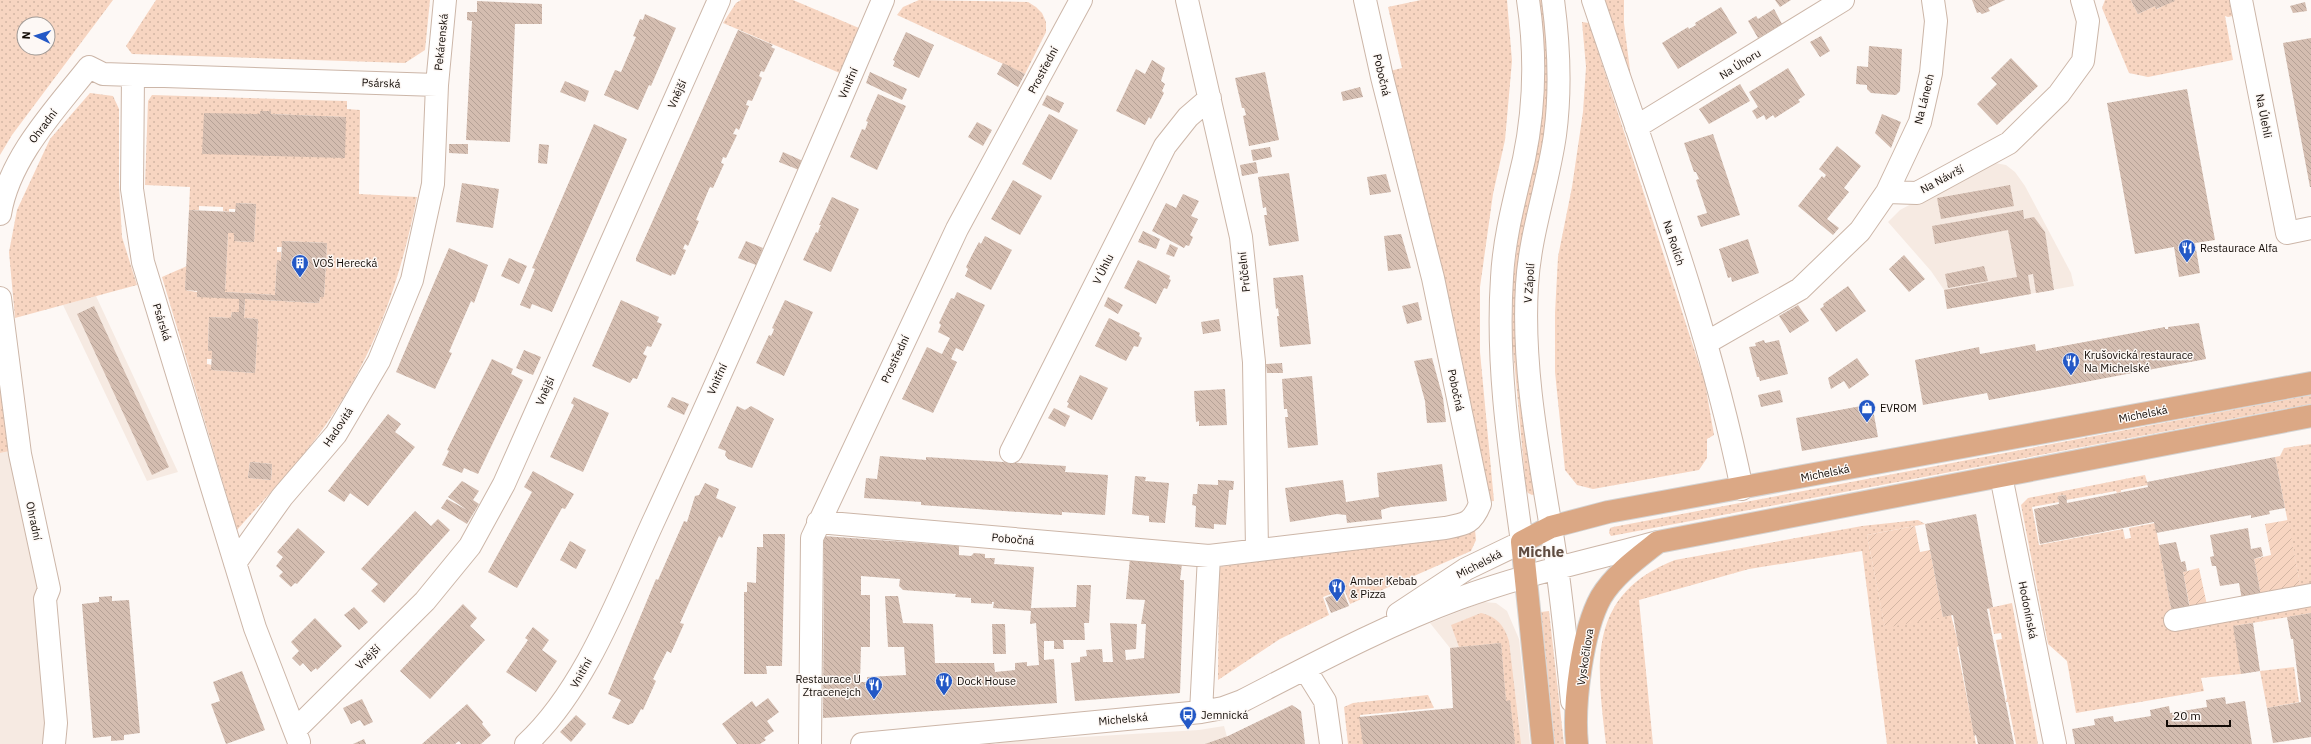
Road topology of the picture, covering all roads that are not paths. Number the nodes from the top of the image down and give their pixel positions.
1 (445, 0) edge
2 (719, 0) edge
3 (883, 0) edge
4 (1081, 0) edge
5 (1187, 0) edge
6 (1365, 0) edge
7 (1528, 0) edge
8 (1553, 0) edge
9 (1593, 0) edge
10 (1843, 0) edge
11 (1933, 0) edge
12 (2082, 0) edge
13 (2248, 1) edge
14 (89, 67) joint
15 (133, 75) junction
16 (437, 85) junction
17 (1210, 98) junction
18 (1636, 127) junction
19 (1887, 192) junction
20 (0, 214) edge
21 (2311, 228) edge
22 (0, 298) edge
23 (1706, 342) junction
24 (2311, 383) edge
25 (2311, 416) edge
26 (1011, 452) dead end
27 (2001, 476) junction
28 (1742, 489) junction
29 (818, 522) junction
30 (1551, 527) junction
31 (1522, 542) junction
32 (1658, 542) junction
33 (1257, 550) junction
34 (1208, 556) junction
35 (235, 562) junction
36 (1557, 568) junction
37 (1525, 575) junction
38 (2311, 595) edge
39 (2175, 620) dead end
40 (1366, 636) junction
41 (1305, 669) junction
42 (1201, 712) junction
43 (1576, 735) edge
44 (297, 737) edge
45 (954, 740) edge
46 (54, 744) edge
47 (526, 744) edge
48 (810, 744) edge
49 (862, 744) edge
50 (1331, 744) edge
51 (1544, 744) edge
52 (2055, 744) edge

1 - 16 street, Pekárenská
2 - 44 street, Vnější
3 - 47 street, Vnitřní
4 - 29 street, Prostřední
5 - 17 street, Průčelní
6 - 33 street, Pobočná
7 - 31 street
8 - 30 street, V Zápolí
9 - 18 street, Na Rolích
10 - 18 street, Na Úhoru
11 - 19 street, Na Lánech
12 - 19 street, Na Návrší
13 - 21 street, Na Úlehli
14 - 15 street, Psárská
14 - 20 street, Ohradní
15 - 16 street, Psárská
15 - 35 street, Psárská
16 - 35 street, Hadovitá
17 - 26 street, V Úhlu
17 - 33 street, Průčelní
18 - 23 street, Na Rolích
19 - 23 street
22 - 46 street, Ohradní
23 - 28 street, Na Rolích
24 - 28 main road, Michelská
25 - 27 main road, Michelská
27 - 32 main road, Michelská
27 - 52 street, Hodonínská
28 - 30 main road, Michelská
29 - 34 street, Pobočná
29 - 48 street, Prostřední
30 - 31 main road, Michelská
30 - 36 street, V Zápolí
31 - 37 main road
31 - 40 street, Michelská
32 - 36 street, Michelská
32 - 43 main road, Vyskočilova
33 - 34 street, Pobočná
34 - 42 street
35 - 44 street
36 - 37 street, Michelská
36 - 43 street, Vyskočilova
37 - 40 street, Michelská
37 - 51 main road
38 - 39 street
40 - 41 street, Michelská
41 - 42 street, Michelská
41 - 50 street
42 - 45 street, Michelská
45 - 49 street, Michelská

